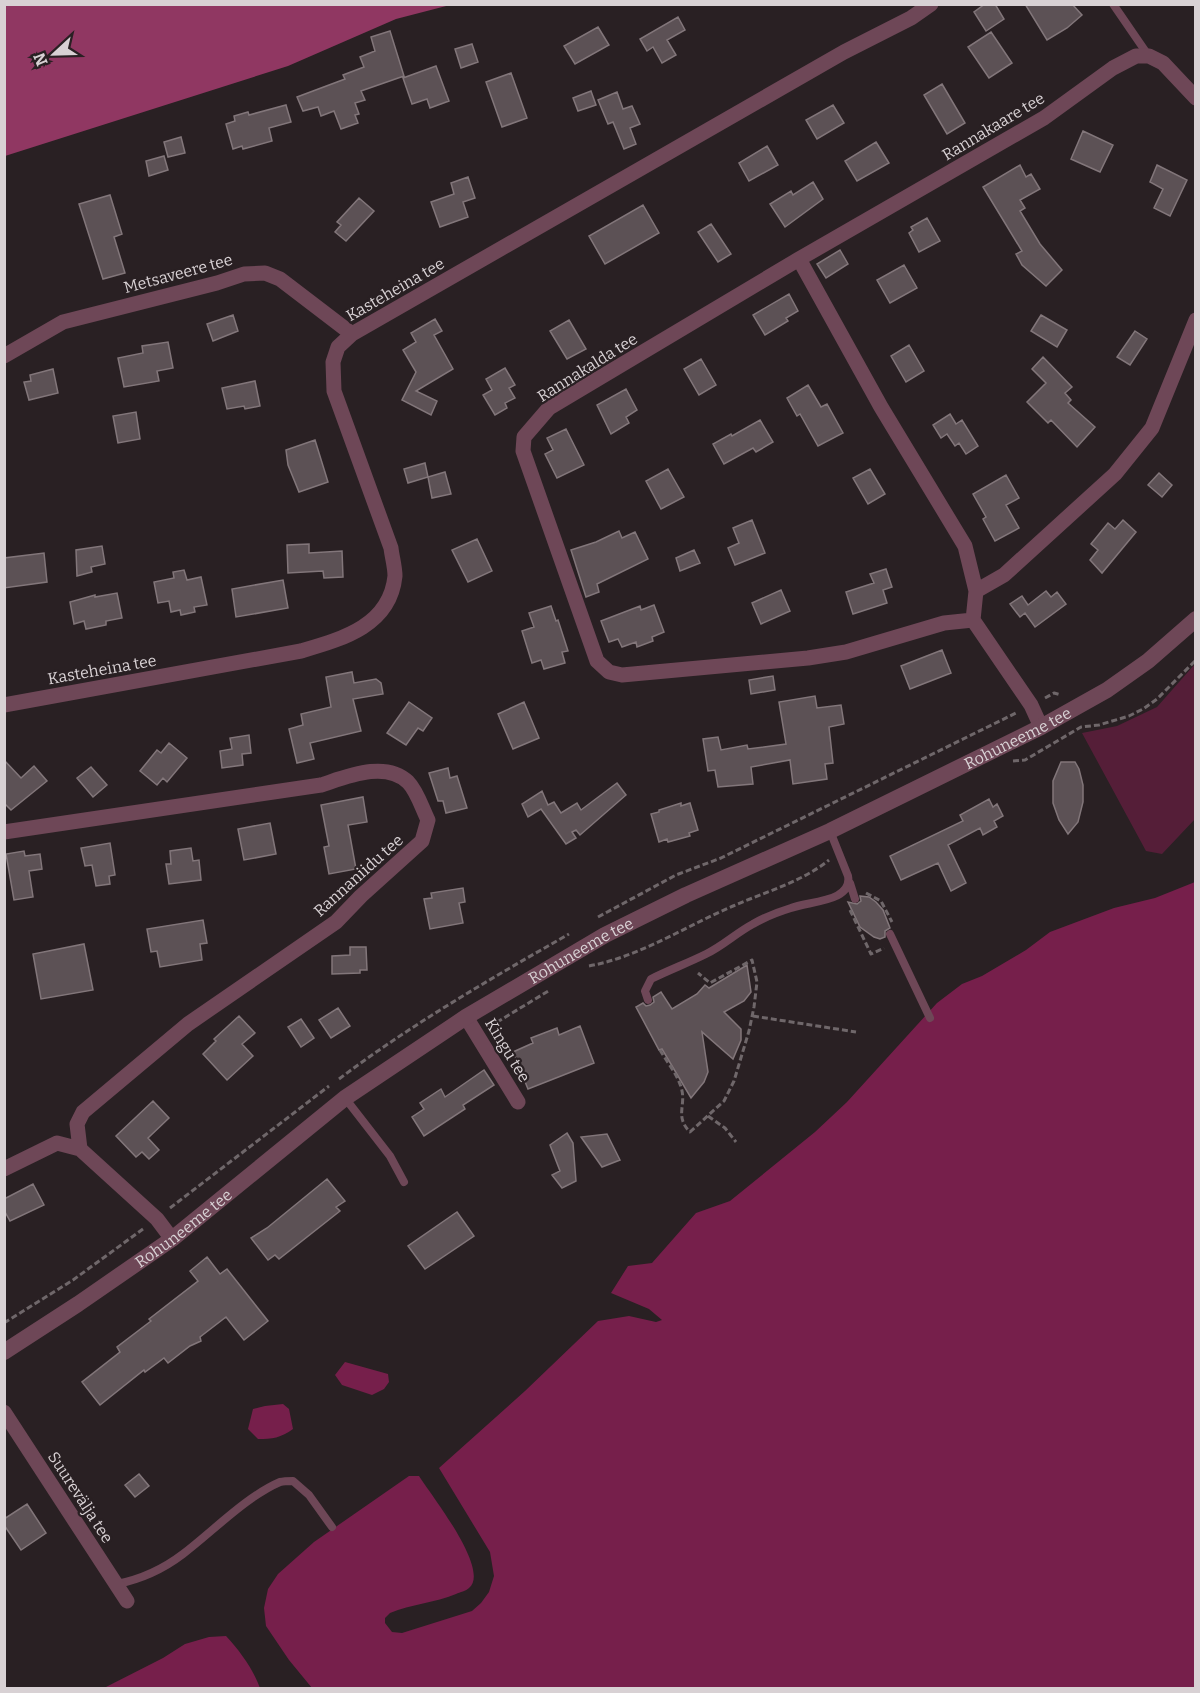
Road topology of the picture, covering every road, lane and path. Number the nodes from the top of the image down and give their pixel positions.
1 (931, 4) edge
2 (1113, 4) edge
3 (1149, 56) junction
4 (1196, 98) edge
5 (799, 260) junction
6 (1196, 320) edge
7 (352, 334) junction
8 (4, 356) edge
9 (976, 591) junction
10 (1196, 619) edge
11 (973, 620) junction
12 (1196, 660) edge
13 (4, 705) edge
14 (1041, 727) junction
15 (1003, 762) dead end
16 (830, 831) junction
17 (4, 832) edge
18 (839, 852) junction
19 (850, 884) junction
20 (854, 897) junction
21 (892, 938) junction
22 (687, 963) junction
23 (589, 966) dead end
24 (558, 985) dead end
25 (648, 1000) dead end
26 (753, 1016) junction
27 (466, 1017) junction
28 (930, 1018) dead end
29 (856, 1032) dead end
30 (477, 1034) junction
31 (660, 1050) dead end
32 (345, 1098) junction
33 (518, 1102) dead end
34 (708, 1116) junction
35 (736, 1143) dead end
36 (80, 1149) junction
37 (4, 1169) edge
38 (404, 1182) dead end
39 (172, 1239) junction
40 (4, 1352) edge
41 (4, 1412) edge
42 (332, 1527) dead end
43 (117, 1584) junction
44 (128, 1601) dead end

1 - 7 street, Kasteheina tee
2 - 3 lane
3 - 4 street
3 - 5 street, Rannakaare tee
5 - 9 street
5 - 11 street, Rannakalda tee
6 - 9 street
7 - 8 street, Metsaveere tee
7 - 13 street, Kasteheina tee
9 - 11 street
10 - 14 street, Rohuneeme tee
11 - 14 street
12 - 15 path
14 - 16 street, Rohuneeme tee
16 - 18 lane
16 - 27 street, Rohuneeme tee
17 - 36 street, Rannaniidu tee
18 - 19 lane
18 - 23 path
19 - 20 lane
19 - 22 lane
20 - 21 path
20 - 21 path
21 - 28 lane
22 - 25 lane
22 - 26 path
24 - 30 path
26 - 29 path
26 - 34 path
27 - 30 street, Kingu tee
27 - 32 street, Rohuneeme tee
30 - 33 street, Kingu tee
31 - 34 path
32 - 38 lane
32 - 39 street, Rohuneeme tee
34 - 35 path
36 - 37 street
36 - 39 street
39 - 40 street, Rohuneeme tee
41 - 43 street, Suurevälja tee
42 - 43 lane
43 - 44 street, Suurevälja tee

